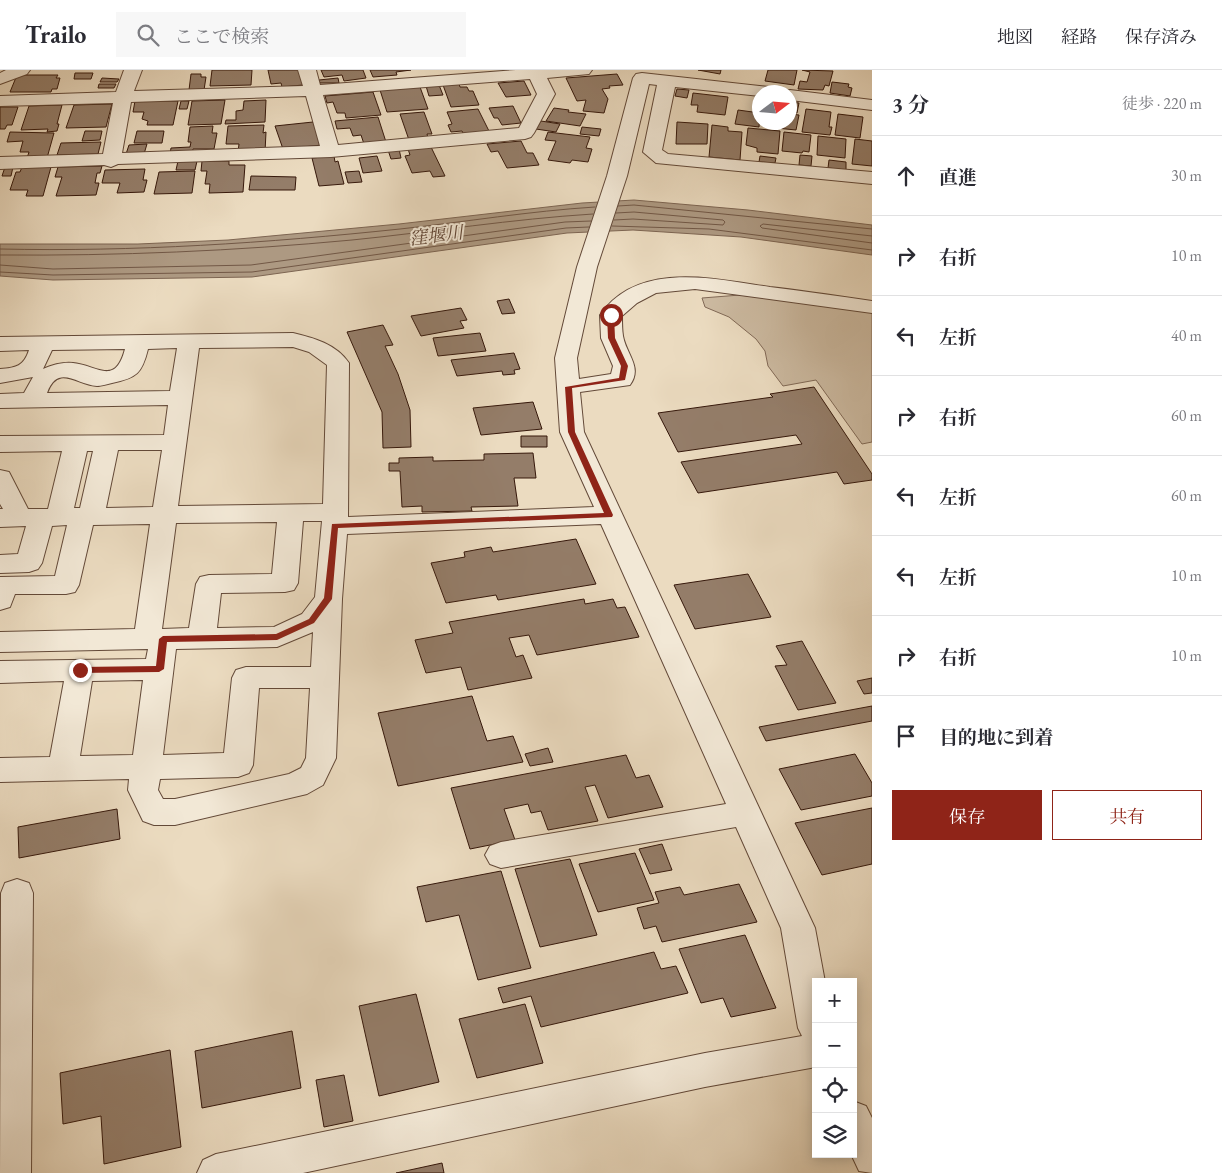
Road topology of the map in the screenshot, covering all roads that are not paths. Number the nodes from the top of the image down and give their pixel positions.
1 (21, 70) edge
2 (133, 70) edge
3 (307, 70) edge
4 (583, 70) edge
5 (535, 72) edge
6 (634, 74) edge
7 (431, 76) edge
8 (0, 79) edge
9 (667, 81) junction
10 (752, 87) edge
11 (312, 91) junction
12 (797, 96) edge
13 (123, 98) junction
14 (0, 101) edge
15 (872, 105) edge
16 (331, 151) junction
17 (111, 161) junction
18 (0, 163) edge
19 (872, 178) edge
20 (872, 307) edge
21 (138, 342) junction
22 (189, 342) junction
23 (0, 344) edge
24 (42, 344) junction
25 (0, 376) edge
26 (568, 387) junction
27 (181, 398) junction
28 (0, 401) edge
29 (33, 401) junction
30 (175, 442) junction
31 (107, 443) junction
32 (0, 444) edge
33 (76, 444) junction
34 (0, 478) edge
35 (291, 512) junction
36 (165, 515) junction
37 (609, 515) junction
38 (49, 517) edge
39 (335, 519) junction
40 (0, 564) edge
41 (328, 599) junction
42 (0, 600) edge
43 (202, 638) junction
44 (155, 639) junction
45 (0, 642) edge
46 (159, 669) junction
47 (80, 670) junction
48 (0, 672) edge
49 (324, 677) junction
50 (146, 767) junction
51 (63, 769) junction
52 (0, 770) edge
53 (745, 812) junction
54 (501, 856) dead end
55 (17, 893) dead end
56 (815, 1023) edge
57 (812, 1051) edge
58 (857, 1127) edge
59 (872, 1158) edge
60 (12, 1173) edge
61 (216, 1173) edge

1 - 8 street
2 - 13 street
3 - 11 street
4 - 5 street
5 - 7 street
5 - 16 street
6 - 9 street
6 - 26 street
7 - 11 street
9 - 10 street
9 - 19 street
11 - 13 street
11 - 16 street
12 - 15 street
13 - 14 street
13 - 17 street
16 - 17 street
17 - 18 street
20 - 26 street
21 - 22 street
21 - 24 street
21 - 29 street
22 - 27 street
22 - 39 street
23 - 24 street
24 - 25 street
26 - 37 street
27 - 29 street
27 - 30 street
28 - 29 street
30 - 31 street
30 - 36 street
31 - 33 street
31 - 38 street
32 - 33 street
33 - 38 street
34 - 38 street
35 - 36 street
35 - 39 street
35 - 43 street
36 - 38 street
36 - 44 street
37 - 39 street
37 - 53 street
38 - 40 street
38 - 42 street
39 - 41 street
41 - 43 street
41 - 49 street
43 - 44 street
44 - 45 street
44 - 46 street
46 - 47 street
46 - 50 street
47 - 48 street
47 - 51 street
49 - 50 street
49 - 50 street
50 - 51 street
51 - 52 street
53 - 54 street
53 - 56 street
55 - 60 street
57 - 61 street
58 - 59 street

